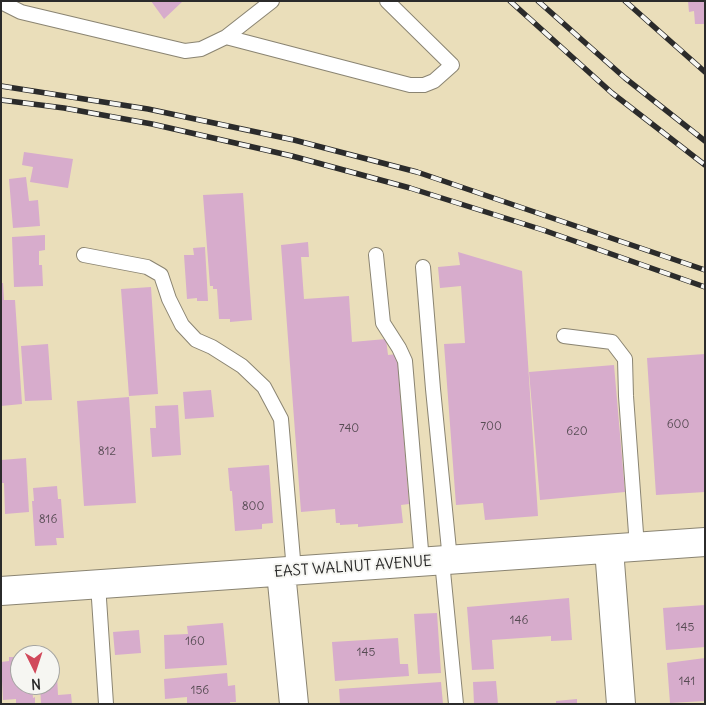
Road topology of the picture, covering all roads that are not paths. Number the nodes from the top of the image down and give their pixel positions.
1 (272, 1) edge
2 (387, 1) edge
3 (1, 2) edge
4 (24, 7) edge
5 (226, 38) junction
6 (84, 255) dead end
7 (376, 255) dead end
8 (423, 267) dead end
9 (564, 336) dead end
10 (705, 542) edge
11 (637, 547) junction
12 (609, 550) junction
13 (438, 561) junction
14 (287, 571) junction
15 (98, 584) junction
16 (1, 590) edge
17 (106, 704) edge
18 (294, 704) edge
19 (456, 704) edge
20 (621, 704) edge

1 - 5 lane
2 - 5 lane
3 - 4 lane
4 - 5 lane
6 - 14 lane
7 - 13 lane
8 - 13 lane
9 - 11 lane
10 - 11 street, EAST WALNUT AVENUE
11 - 12 street, EAST WALNUT AVENUE
12 - 13 street, EAST WALNUT AVENUE
12 - 20 street
13 - 14 street, EAST WALNUT AVENUE
13 - 19 lane
14 - 15 street, EAST WALNUT AVENUE
14 - 18 street
15 - 16 street, EAST WALNUT AVENUE
15 - 17 lane

